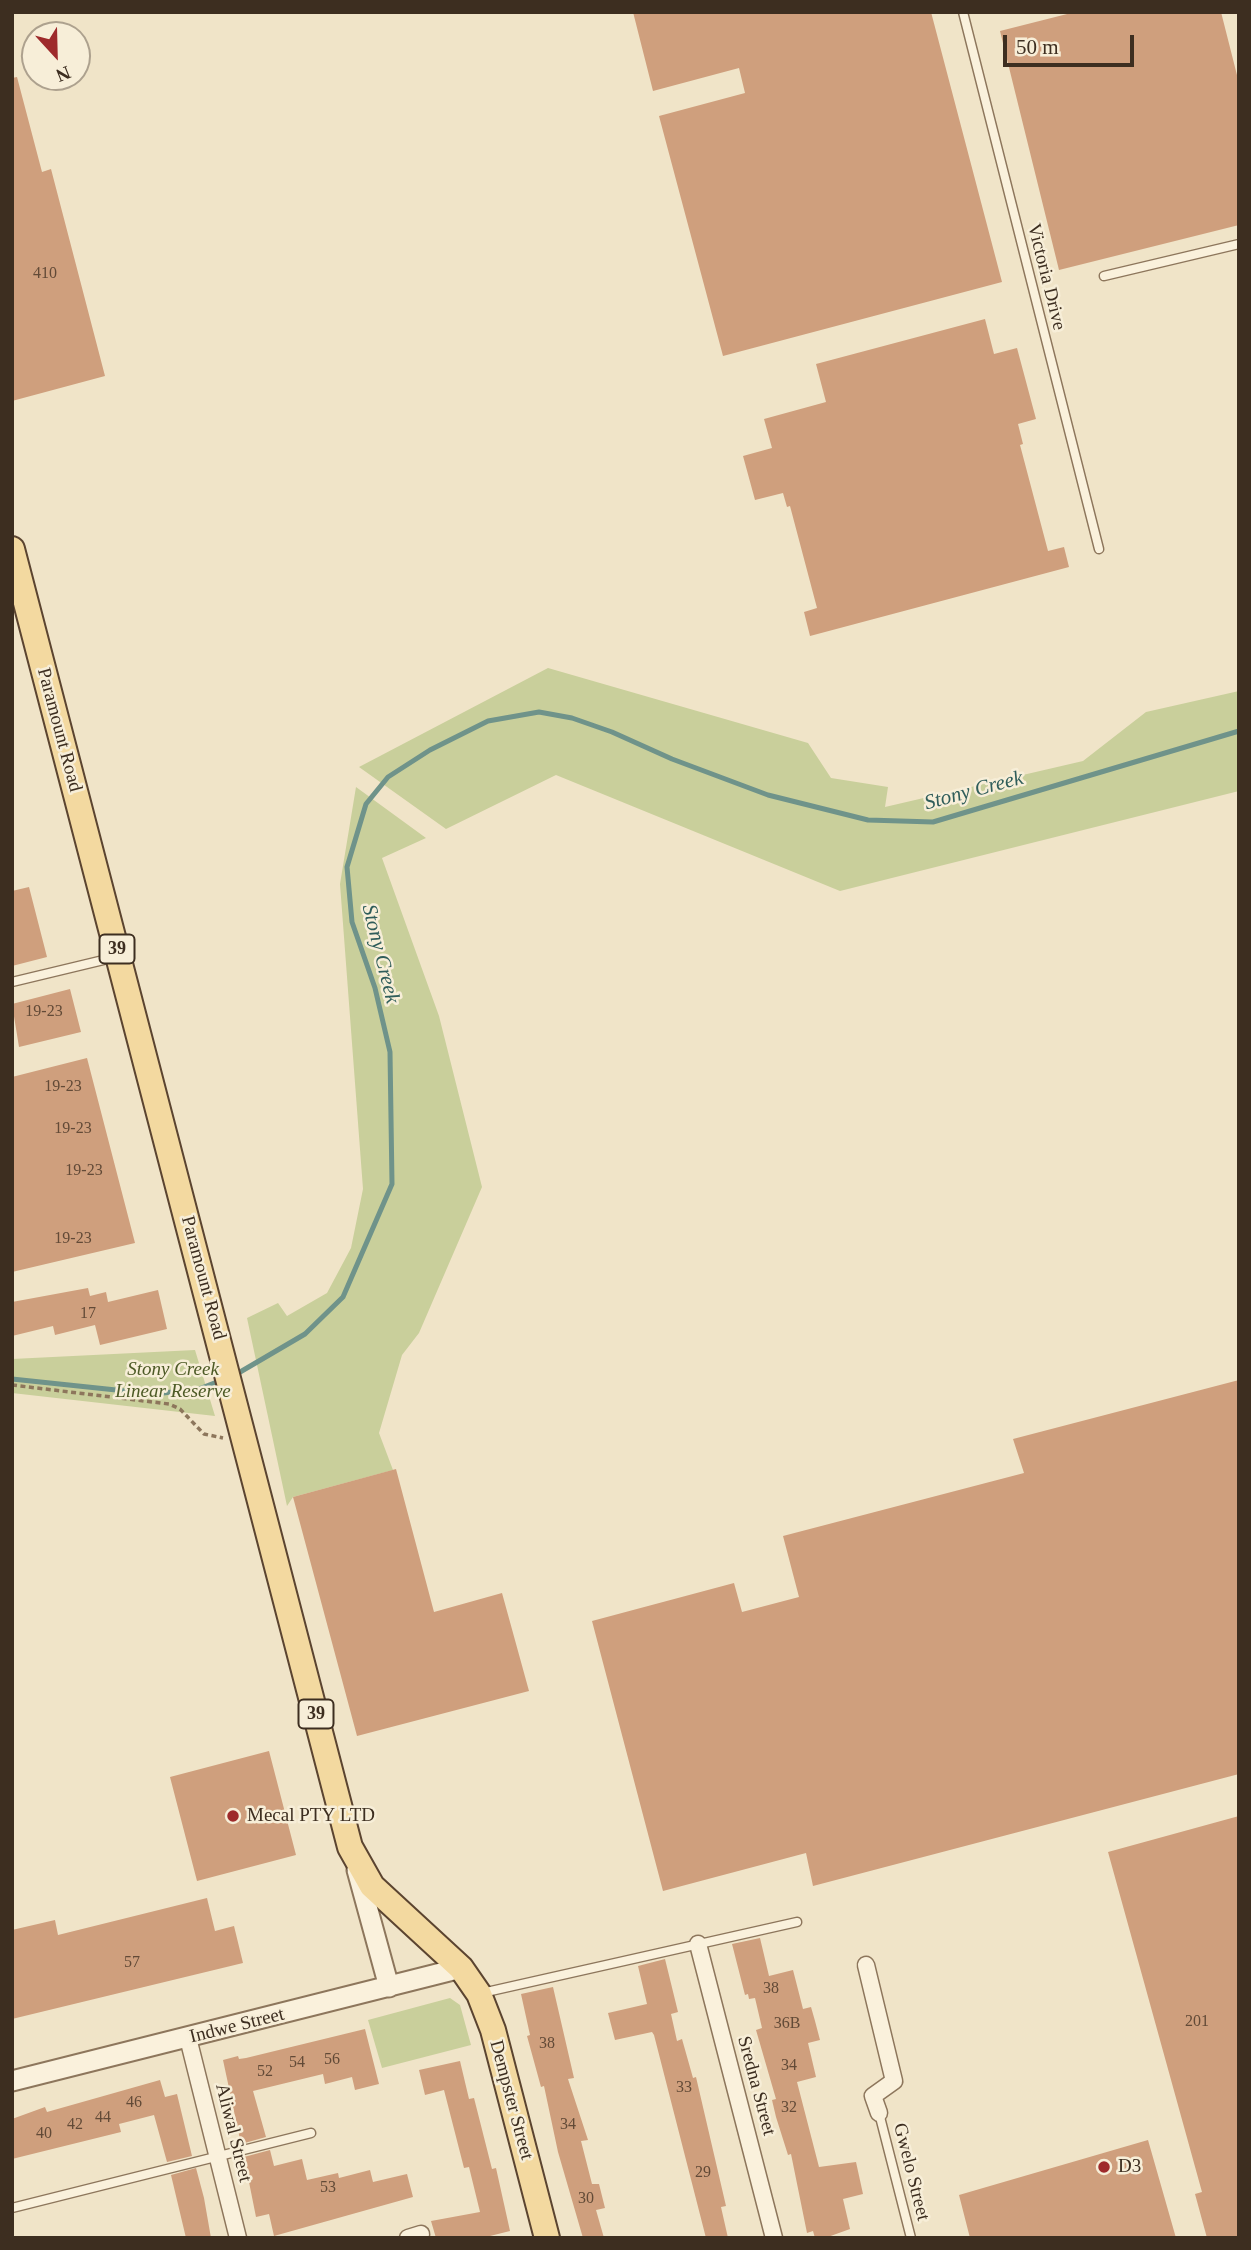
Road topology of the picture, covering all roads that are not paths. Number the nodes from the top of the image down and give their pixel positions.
1 (963, 12) edge
2 (1239, 244) edge
3 (1104, 276) dead end
4 (12, 549) edge
5 (1099, 549) dead end
6 (119, 956) junction
7 (12, 982) edge
8 (350, 1846) junction
9 (797, 1922) dead end
10 (698, 1944) junction
11 (866, 1965) dead end
12 (461, 1968) junction
13 (389, 1987) junction
14 (479, 1994) junction
15 (188, 2038) junction
16 (12, 2081) edge
17 (879, 2113) joint
18 (311, 2133) dead end
19 (217, 2157) junction
20 (12, 2208) edge
21 (238, 2238) edge
22 (547, 2238) edge
23 (774, 2238) edge
24 (911, 2238) edge

1 - 5 lane, Victoria Drive
2 - 3 lane
4 - 6 main road, Paramount Road / 39
6 - 7 lane
6 - 8 main road, Paramount Road / 39
8 - 12 main road, Paramount Road / 39
8 - 13 street
9 - 10 lane
10 - 14 lane
10 - 23 street, Sredna Street
11 - 17 street
12 - 13 street, Indwe Street
12 - 14 main road, Dempster Street / 39
13 - 15 street, Indwe Street
14 - 22 main road, Dempster Street / 39
15 - 16 street, Indwe Street
15 - 19 street, Aliwal Street
17 - 24 lane, Gwelo Street
18 - 19 lane
19 - 20 lane
19 - 21 street, Aliwal Street

